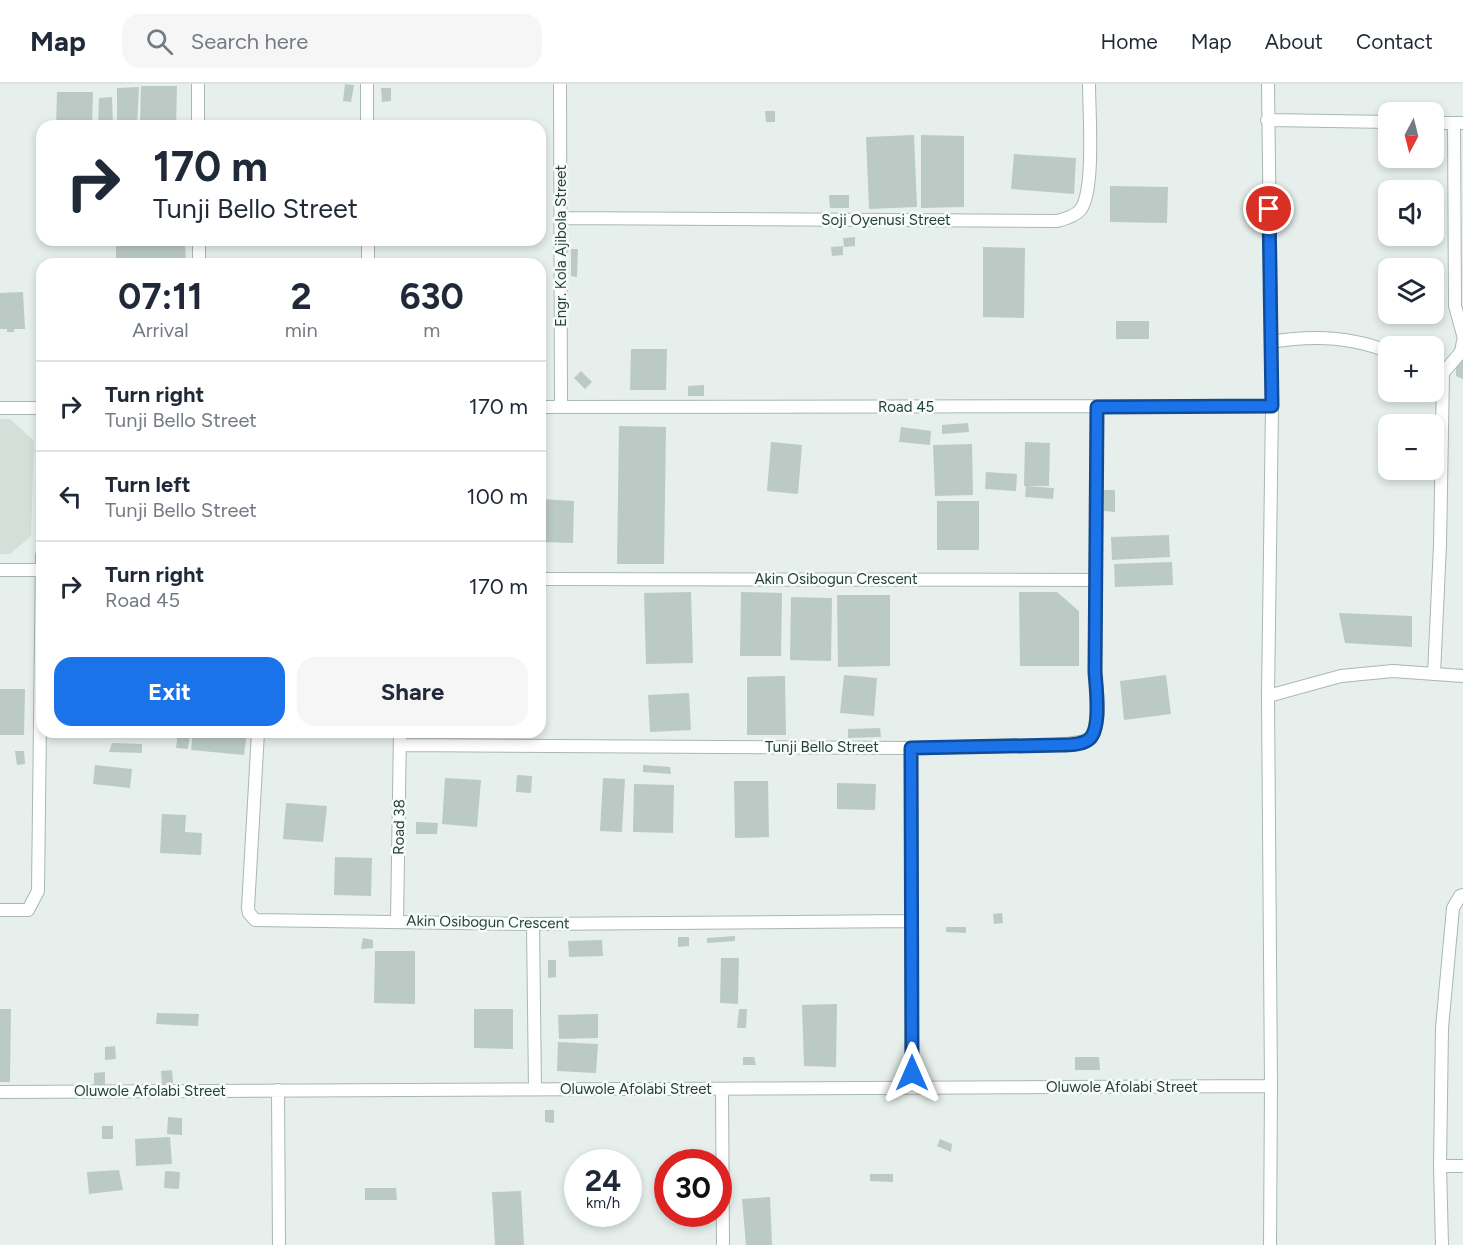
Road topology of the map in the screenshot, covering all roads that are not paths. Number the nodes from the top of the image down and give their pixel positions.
1 (198, 84) edge
2 (367, 84) edge
3 (560, 84) edge
4 (1089, 84) edge
5 (1268, 84) edge
6 (198, 120) edge
7 (367, 120) edge
8 (1267, 120) junction
9 (1378, 122) edge
10 (1459, 123) edge
11 (560, 218) junction
12 (1463, 335) edge
13 (1463, 341) edge
14 (1271, 342) junction
15 (1378, 348) edge
16 (1444, 367) edge
17 (1439, 402) edge
18 (1272, 406) junction
19 (546, 407) edge
20 (561, 407) junction
21 (1097, 407) junction
22 (0, 408) edge
23 (36, 408) edge
24 (0, 570) edge
25 (36, 570) edge
26 (546, 579) edge
27 (1096, 580) junction
28 (1434, 674) junction
29 (1463, 676) edge
30 (1268, 696) junction
31 (39, 738) edge
32 (258, 738) edge
33 (400, 738) edge
34 (911, 748) junction
35 (1463, 895) edge
36 (0, 910) edge
37 (398, 921) junction
38 (912, 921) junction
39 (533, 924) junction
40 (1271, 1086) junction
41 (912, 1088) junction
42 (535, 1089) junction
43 (722, 1089) junction
44 (278, 1090) junction
45 (0, 1092) edge
46 (1440, 1166) junction
47 (1463, 1166) edge
48 (279, 1245) edge
49 (723, 1245) edge
50 (1269, 1245) edge
51 (1442, 1245) edge

1 - 6 street
2 - 7 street
3 - 11 street, Engr. Kola Ajibola Street
4 - 11 street, Soji Oyenusi Street
5 - 8 street
8 - 9 street
8 - 14 street
10 - 12 street
11 - 20 street, Engr. Kola Ajibola Street
13 - 16 street
14 - 15 street
14 - 18 street
17 - 28 street
18 - 21 street, Road 45
18 - 30 street
19 - 20 street, Road 45
20 - 21 street, Road 45
21 - 27 street, Tunji Bello Street
22 - 23 street
24 - 25 street
26 - 27 street, Akin Osibogun Crescent
27 - 34 street, Tunji Bello Street
28 - 29 street
28 - 30 street
30 - 40 street
31 - 36 street
32 - 37 street, Akin Osibogun Crescent
33 - 34 street, Tunji Bello Street
33 - 37 street, Road 38
34 - 38 street
35 - 46 street
37 - 39 street, Akin Osibogun Crescent
38 - 39 street, Akin Osibogun Crescent
38 - 41 street
39 - 42 street
40 - 41 street, Oluwole Afolabi Street
40 - 50 street
41 - 43 street, Oluwole Afolabi Street
42 - 43 street, Oluwole Afolabi Street
42 - 44 street, Oluwole Afolabi Street
43 - 49 street
44 - 45 street, Oluwole Afolabi Street
44 - 48 street
46 - 47 street
46 - 51 street

